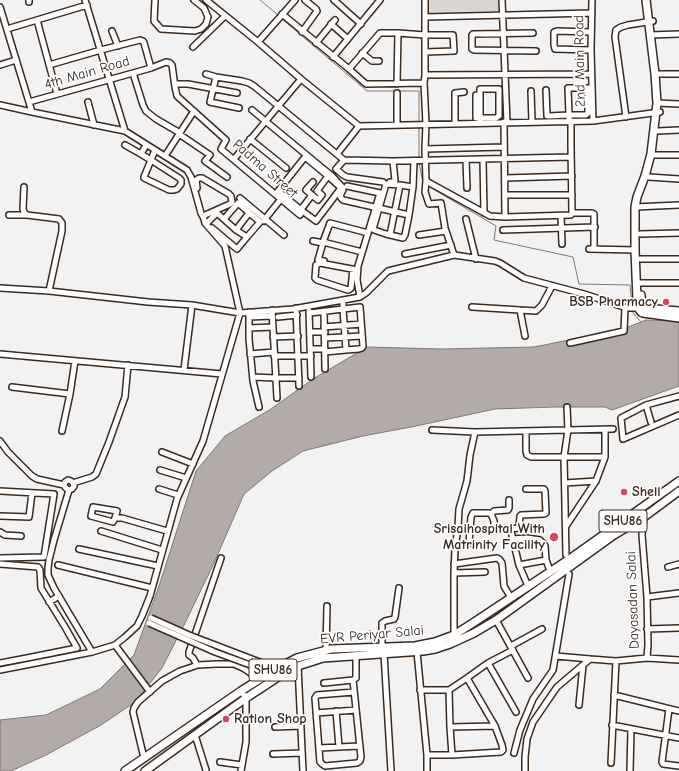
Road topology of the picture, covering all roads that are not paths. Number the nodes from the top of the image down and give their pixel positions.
1 (155, 0) edge
2 (194, 0) edge
3 (295, 0) edge
4 (305, 0) edge
5 (334, 0) edge
6 (380, 0) edge
7 (424, 0) edge
8 (502, 0) edge
9 (592, 0) edge
10 (646, 0) edge
11 (650, 0) edge
12 (208, 2) edge
13 (86, 3) edge
14 (0, 7) edge
15 (204, 8) junction
16 (592, 13) junction
17 (282, 15) junction
18 (503, 15) junction
19 (225, 16) junction
20 (425, 17) junction
21 (37, 20) junction
22 (651, 22) junction
23 (361, 24) junction
24 (7, 29) junction
25 (112, 31) dead end
26 (302, 32) junction
27 (591, 32) junction
28 (398, 33) junction
29 (533, 33) dead end
30 (504, 34) junction
31 (679, 34) edge
32 (425, 35) junction
33 (652, 35) junction
34 (348, 39) junction
35 (258, 42) junction
36 (316, 43) junction
37 (118, 46) junction
38 (193, 47) dead end
39 (100, 50) junction
40 (504, 50) junction
41 (591, 50) junction
42 (536, 51) dead end
43 (425, 52) junction
44 (362, 53) junction
45 (333, 57) junction
46 (16, 60) junction
47 (379, 61) dead end
48 (0, 65) edge
49 (49, 65) junction
50 (151, 68) junction
51 (349, 69) junction
52 (133, 73) junction
53 (206, 74) dead end
54 (505, 74) junction
55 (591, 74) junction
56 (659, 74) junction
57 (679, 74) edge
58 (425, 75) junction
59 (216, 77) junction
60 (109, 79) junction
61 (300, 79) junction
62 (424, 83) junction
63 (175, 84) junction
64 (397, 84) junction
65 (213, 89) junction
66 (546, 90) dead end
67 (531, 91) dead end
68 (464, 92) dead end
69 (237, 93) dead end
70 (397, 93) dead end
71 (57, 94) junction
72 (476, 94) dead end
73 (29, 102) junction
74 (88, 102) dead end
75 (659, 103) junction
76 (679, 104) edge
77 (0, 105) edge
78 (279, 106) junction
79 (239, 108) dead end
80 (252, 110) dead end
81 (32, 112) junction
82 (194, 112) junction
83 (658, 112) junction
84 (569, 115) junction
85 (626, 116) junction
86 (479, 121) junction
87 (570, 121) junction
88 (593, 121) junction
89 (265, 122) junction
90 (506, 122) junction
91 (532, 122) junction
92 (454, 123) junction
93 (397, 124) junction
94 (426, 124) junction
95 (94, 125) junction
96 (359, 126) junction
97 (679, 130) edge
98 (125, 131) junction
99 (658, 131) junction
100 (179, 133) junction
101 (250, 139) junction
102 (146, 145) junction
103 (125, 146) dead end
104 (504, 147) junction
105 (425, 149) junction
106 (155, 150) junction
107 (141, 154) junction
108 (337, 154) junction
109 (655, 154) junction
110 (679, 155) edge
111 (165, 156) junction
112 (571, 158) junction
113 (234, 159) junction
114 (483, 159) junction
115 (504, 159) junction
116 (151, 160) junction
117 (344, 160) junction
118 (466, 160) junction
119 (393, 161) junction
120 (419, 161) junction
121 (286, 168) dead end
122 (336, 169) junction
123 (330, 176) junction
124 (572, 176) junction
125 (227, 177) dead end
126 (649, 177) junction
127 (505, 178) junction
128 (679, 179) edge
129 (313, 182) dead end
130 (383, 182) junction
131 (426, 183) junction
132 (400, 185) junction
133 (347, 186) dead end
134 (24, 187) dead end
135 (413, 187) junction
136 (196, 188) junction
137 (467, 188) dead end
138 (380, 193) junction
139 (312, 195) junction
140 (505, 195) junction
141 (572, 195) junction
142 (240, 198) dead end
143 (281, 199) junction
144 (679, 205) edge
145 (638, 207) junction
146 (378, 208) junction
147 (394, 211) junction
148 (249, 213) junction
149 (300, 213) junction
150 (484, 213) junction
151 (572, 213) junction
152 (27, 214) junction
153 (9, 215) dead end
154 (204, 215) junction
155 (409, 215) junction
156 (561, 216) junction
157 (505, 217) junction
158 (224, 219) junction
159 (265, 219) junction
160 (466, 219) dead end
161 (207, 224) junction
162 (595, 227) junction
163 (561, 228) junction
164 (236, 230) junction
165 (503, 230) dead end
166 (446, 231) junction
167 (256, 232) dead end
168 (368, 233) junction
169 (679, 233) edge
170 (284, 234) dead end
171 (640, 234) junction
172 (390, 235) junction
173 (419, 235) dead end
174 (247, 237) junction
175 (313, 241) dead end
176 (323, 243) junction
177 (562, 244) dead end
178 (451, 245) junction
179 (635, 250) junction
180 (362, 252) junction
181 (405, 254) dead end
182 (454, 255) junction
183 (476, 259) junction
184 (640, 259) junction
185 (679, 259) edge
186 (356, 269) junction
187 (640, 283) junction
188 (679, 283) edge
189 (552, 286) junction
190 (0, 288) edge
191 (49, 291) junction
192 (360, 297) junction
193 (343, 300) junction
194 (192, 305) junction
195 (309, 306) junction
196 (472, 306) dead end
197 (626, 307) junction
198 (296, 308) junction
199 (639, 308) junction
200 (343, 309) junction
201 (520, 310) junction
202 (324, 311) junction
203 (679, 311) edge
204 (240, 313) junction
205 (310, 313) junction
206 (249, 315) junction
207 (274, 315) junction
208 (296, 315) junction
209 (679, 318) edge
210 (361, 324) junction
211 (344, 325) junction
212 (273, 327) junction
213 (249, 328) junction
214 (324, 329) junction
215 (310, 332) junction
216 (298, 336) junction
217 (362, 336) junction
218 (525, 336) dead end
219 (273, 337) junction
220 (325, 338) junction
221 (345, 338) junction
222 (570, 343) dead end
223 (310, 349) junction
224 (325, 350) junction
225 (346, 350) junction
226 (0, 354) edge
227 (250, 354) junction
228 (274, 354) junction
229 (298, 356) junction
230 (311, 356) junction
231 (75, 361) junction
232 (128, 365) junction
233 (325, 369) dead end
234 (184, 370) junction
235 (222, 374) junction
236 (253, 377) junction
237 (311, 377) dead end
238 (277, 378) junction
239 (299, 378) junction
240 (299, 386) dead end
241 (12, 387) dead end
242 (70, 394) junction
243 (679, 396) edge
244 (277, 398) dead end
245 (646, 405) junction
246 (259, 407) dead end
247 (568, 407) dead end
248 (679, 415) edge
249 (651, 422) dead end
250 (613, 429) dead end
251 (432, 430) dead end
252 (568, 430) junction
253 (606, 430) junction
254 (62, 431) dead end
255 (526, 431) junction
256 (475, 432) junction
257 (0, 442) edge
258 (162, 452) dead end
259 (564, 457) junction
260 (605, 457) junction
261 (193, 464) junction
262 (160, 470) dead end
263 (186, 478) junction
264 (596, 481) junction
265 (679, 481) edge
266 (73, 483) junction
267 (565, 483) junction
268 (64, 485) junction
269 (159, 489) dead end
270 (526, 489) dead end
271 (70, 490) junction
272 (0, 491) edge
273 (679, 491) edge
274 (32, 493) junction
275 (178, 496) junction
276 (510, 500) dead end
277 (491, 514) junction
278 (0, 516) edge
279 (644, 517) junction
280 (115, 518) junction
281 (566, 526) junction
282 (48, 529) junction
283 (510, 529) junction
284 (57, 531) junction
285 (101, 531) dead end
286 (167, 531) junction
287 (0, 532) edge
288 (21, 536) dead end
289 (512, 538) junction
290 (456, 545) junction
291 (79, 549) dead end
292 (162, 550) junction
293 (566, 555) dead end
294 (0, 558) edge
295 (221, 558) dead end
296 (546, 560) junction
297 (0, 564) edge
298 (454, 564) junction
299 (679, 564) edge
300 (58, 565) dead end
301 (519, 565) junction
302 (158, 566) junction
303 (668, 567) dead end
304 (549, 568) dead end
305 (485, 572) dead end
306 (454, 573) junction
307 (569, 574) dead end
308 (528, 586) junction
309 (152, 588) junction
310 (399, 588) dead end
311 (679, 593) edge
312 (59, 596) junction
313 (647, 597) junction
314 (511, 598) junction
315 (49, 602) junction
316 (62, 602) junction
317 (327, 606) dead end
318 (53, 608) junction
319 (141, 617) junction
320 (496, 620) junction
321 (679, 628) edge
322 (542, 629) dead end
323 (647, 629) junction
324 (455, 638) junction
325 (115, 645) junction
326 (512, 648) junction
327 (326, 650) junction
328 (383, 651) junction
329 (92, 652) junction
330 (417, 652) junction
331 (356, 655) junction
332 (556, 656) junction
333 (647, 658) junction
334 (590, 659) junction
335 (679, 660) edge
336 (616, 661) junction
337 (0, 663) edge
338 (488, 663) junction
339 (197, 665) junction
340 (583, 665) junction
341 (298, 666) junction
342 (276, 669) junction
343 (0, 670) edge
344 (261, 674) junction
345 (467, 678) junction
346 (528, 678) dead end
347 (353, 680) junction
348 (256, 681) junction
349 (324, 683) dead end
350 (420, 690) junction
351 (449, 690) junction
352 (241, 691) junction
353 (150, 692) junction
354 (354, 692) junction
355 (614, 695) junction
356 (246, 698) junction
357 (579, 705) dead end
358 (669, 709) junction
359 (356, 710) junction
360 (679, 711) edge
361 (336, 712) junction
362 (516, 712) dead end
363 (316, 713) junction
364 (612, 725) junction
365 (301, 726) junction
366 (495, 726) junction
367 (275, 727) dead end
368 (450, 727) junction
369 (631, 728) junction
370 (195, 735) junction
371 (665, 736) junction
372 (679, 738) edge
373 (162, 745) junction
374 (359, 746) junction
375 (339, 747) junction
376 (319, 748) junction
377 (302, 753) junction
378 (514, 753) dead end
379 (170, 754) junction
380 (273, 754) dead end
381 (427, 755) junction
382 (452, 755) junction
383 (144, 758) junction
384 (220, 762) dead end
385 (611, 763) dead end
386 (679, 766) edge
387 (242, 768) edge
388 (206, 770) edge
389 (125, 771) edge
390 (145, 771) edge
391 (303, 771) edge
392 (390, 771) edge
393 (427, 771) edge
394 (525, 771) edge
395 (630, 771) edge

1 - 15 street
2 - 15 street
3 - 17 street
4 - 26 street
5 - 23 street
6 - 23 street
7 - 20 street
8 - 18 street
9 - 16 street, 2nd Main Road
10 - 22 main road
11 - 22 main road
12 - 15 street
12 - 19 street
13 - 21 street
13 - 39 street
14 - 24 street
16 - 18 street
16 - 27 street, 2nd Main Road
17 - 26 street
17 - 35 street
18 - 20 street
18 - 30 street
19 - 35 street
19 - 38 street
20 - 32 street
21 - 24 street
21 - 49 street
22 - 33 main road
22 - 85 street
23 - 34 street
24 - 46 street
25 - 37 street
26 - 36 street
27 - 41 street, 2nd Main Road
27 - 41 street
28 - 32 street
28 - 44 street
28 - 64 street
29 - 30 street
30 - 40 street
30 - 40 street
31 - 33 street
32 - 43 street
32 - 43 street
33 - 56 main road
33 - 75 main road
34 - 36 street
34 - 45 street
35 - 61 street
36 - 45 street
37 - 39 street
37 - 50 street
39 - 49 street
39 - 60 street
40 - 42 street
40 - 54 street
41 - 55 street, 2nd Main Road
43 - 58 street
44 - 47 street
44 - 51 street
45 - 51 street
46 - 48 street
46 - 73 street
49 - 71 street
50 - 52 street, 4th Main Road
50 - 63 street, Padma Street
51 - 64 street
52 - 60 street, 4th Main Road
52 - 100 street
53 - 59 street
54 - 55 street
54 - 58 street
54 - 90 street
55 - 88 street, 2nd Main Road
56 - 57 street
56 - 75 main road
58 - 62 street
59 - 65 street
59 - 78 street
60 - 71 street, 4th Main Road
60 - 98 street
61 - 78 street
61 - 96 street
62 - 64 street
62 - 94 street
63 - 65 street
63 - 82 street, Padma Street
65 - 69 street
65 - 79 street
66 - 84 street
67 - 91 street
68 - 92 street
70 - 93 street
71 - 73 street, 4th Main Road
72 - 86 street
73 - 81 street
74 - 95 street
75 - 76 street
75 - 83 main road
77 - 81 street
78 - 89 street
78 - 108 street
80 - 89 street
81 - 95 street
82 - 100 street
82 - 113 street, Padma Street
83 - 85 street
83 - 99 main road
83 - 145 main road
84 - 84 street
84 - 87 street
85 - 88 street
86 - 86 street
86 - 90 street
86 - 92 street
87 - 88 street
87 - 91 street
87 - 112 street
89 - 101 street
89 - 123 street
90 - 91 street
90 - 104 street
92 - 94 street
93 - 94 street
93 - 96 street
94 - 105 street
95 - 98 street
96 - 108 street
97 - 99 street
98 - 102 street
99 - 109 main road
100 - 111 street
100 - 125 street
101 - 113 street
101 - 121 street
102 - 106 street
102 - 107 street
103 - 107 street
104 - 105 street
104 - 115 street
105 - 120 street
106 - 111 street
106 - 116 street
107 - 116 street
108 - 117 street
109 - 110 street
109 - 126 main road
111 - 136 street
112 - 115 street
112 - 124 street
113 - 143 street, Padma Street
114 - 115 street
114 - 118 street
114 - 150 street
115 - 127 street
116 - 116 street
117 - 119 street
117 - 122 street
118 - 120 street
118 - 137 street
119 - 120 street
119 - 130 street
120 - 131 street
120 - 135 street
122 - 123 street
122 - 130 street
123 - 139 street
123 - 146 street
123 - 149 street
123 - 149 street
124 - 127 street
124 - 141 street
126 - 128 street
126 - 145 main road
127 - 140 street
129 - 139 street
130 - 138 street
131 - 150 street
131 - 166 street
132 - 135 street
132 - 146 street
132 - 147 street
133 - 138 street
134 - 152 street
135 - 155 street
136 - 154 street
136 - 154 street
138 - 146 street
139 - 149 street
140 - 141 street
140 - 157 street
141 - 151 street
142 - 159 street
143 - 149 street, Padma Street
143 - 159 street
144 - 145 street
145 - 171 main road
145 - 179 main road
146 - 147 street
146 - 168 street
146 - 172 street
147 - 155 street
147 - 172 street
148 - 158 street
148 - 164 street
148 - 174 street
150 - 157 street
151 - 156 street
151 - 162 street
152 - 153 street
152 - 191 street
154 - 161 street
155 - 172 street
156 - 157 street
156 - 163 street
158 - 161 street
158 - 164 street
159 - 167 street
159 - 170 street
160 - 183 street
161 - 174 street
161 - 204 street
162 - 163 street
162 - 179 street
163 - 165 street
163 - 177 street
164 - 174 street
166 - 173 street
166 - 178 street
168 - 176 street
168 - 180 street
169 - 171 street
171 - 184 main road
175 - 176 street
176 - 180 street
176 - 186 street
178 - 181 street
178 - 182 street
179 - 199 main road
180 - 186 street
182 - 183 street
182 - 192 street
183 - 189 street
184 - 185 street
184 - 187 main road
186 - 186 street
186 - 192 street
187 - 188 street
187 - 199 main road
189 - 197 street
189 - 201 street
190 - 191 street
191 - 194 street
192 - 193 street
193 - 195 street
193 - 200 street
194 - 204 street
194 - 234 street
195 - 198 street
195 - 205 street
196 - 201 street
197 - 199 street
197 - 222 street
198 - 207 street
198 - 208 street
199 - 203 main road
199 - 209 main road
200 - 202 street
200 - 210 street
200 - 211 street
201 - 218 street
202 - 205 street
202 - 214 street
204 - 206 street
204 - 235 street
205 - 215 street
206 - 207 street
206 - 213 street
207 - 208 street
207 - 212 street
208 - 216 street
210 - 211 street
210 - 217 street
211 - 214 street
211 - 221 street
212 - 213 street
212 - 219 street
213 - 227 street
214 - 215 street
214 - 220 street
215 - 223 street
216 - 219 street
216 - 229 street
217 - 221 street
217 - 225 street
219 - 228 street
220 - 221 street
220 - 224 street
221 - 225 street
223 - 224 street
223 - 230 street
224 - 225 street
224 - 233 street
226 - 231 street
227 - 228 street
227 - 236 street
228 - 229 street
228 - 238 street
229 - 230 street
229 - 239 street
230 - 237 street
231 - 232 street
231 - 242 street
232 - 234 street
232 - 266 street
234 - 235 street
235 - 261 street
236 - 238 street
236 - 246 street
238 - 239 street
238 - 244 street
239 - 240 street
241 - 242 street
242 - 254 street
243 - 245 street
245 - 248 street
245 - 249 street
247 - 252 street
250 - 253 street
251 - 256 street
252 - 253 street
252 - 255 street
252 - 259 street
253 - 260 street
255 - 256 street
255 - 259 street
256 - 290 street
257 - 268 street
258 - 261 street
259 - 260 street
259 - 267 street
260 - 264 street
261 - 263 street
262 - 263 street
263 - 275 street
264 - 267 street
264 - 281 street
265 - 308 main road, EVR Periyar Salai / SHU86
266 - 268 street
266 - 271 street
267 - 281 street
268 - 271 street
269 - 275 street
270 - 283 street
271 - 284 street
272 - 274 street
273 - 279 main road, EVR Periyar Salai / SHU86
274 - 278 street
274 - 282 street
275 - 286 street
276 - 277 street
277 - 283 street
277 - 290 street
279 - 313 street, Dayasadan Salai
279 - 320 main road, EVR Periyar Salai / SHU86
280 - 280 street
280 - 286 street
281 - 293 street
282 - 284 street
282 - 294 street
283 - 289 street
284 - 312 street
285 - 292 street
286 - 292 street
287 - 288 street
289 - 296 street
289 - 301 street
290 - 298 street
291 - 302 street
292 - 302 street
295 - 339 street
296 - 301 street
296 - 304 street
297 - 315 street
298 - 306 street
298 - 314 street
299 - 303 street
300 - 309 street
301 - 308 street
302 - 309 street
305 - 306 street
306 - 324 street
307 - 332 street
308 - 314 main road, EVR Periyar Salai / SHU86
309 - 319 street
310 - 328 street
311 - 313 street
312 - 315 street
312 - 316 street
313 - 323 street, Dayasadan Salai
314 - 324 main road, EVR Periyar Salai / SHU86
315 - 318 street
316 - 318 street
316 - 329 street
317 - 327 street
318 - 337 street
319 - 325 street
319 - 342 street, bridge
319 - 344 street, bridge
320 - 324 main road, EVR Periyar Salai / SHU86
320 - 326 street
321 - 323 street
322 - 326 street
323 - 333 street, Dayasadan Salai
324 - 328 main road, EVR Periyar Salai / SHU86
324 - 330 main road, EVR Periyar Salai / SHU86
325 - 329 street
325 - 353 street
326 - 338 street
326 - 346 street
327 - 328 main road, EVR Periyar Salai / SHU86
327 - 342 main road, EVR Periyar Salai / SHU86
328 - 330 main road, EVR Periyar Salai / SHU86
328 - 331 main road, EVR Periyar Salai / SHU86
328 - 392 street
329 - 343 street
330 - 350 street
331 - 341 main road, EVR Periyar Salai / SHU86
331 - 347 street
332 - 334 street
332 - 378 street
333 - 335 street
333 - 336 street
334 - 336 street
334 - 340 street
336 - 355 street
338 - 345 street
338 - 362 street
339 - 348 street
339 - 353 street
340 - 357 street
340 - 394 street
341 - 356 main road, EVR Periyar Salai / SHU86
341 - 365 street
342 - 344 main road, EVR Periyar Salai / SHU86
344 - 348 main road, EVR Periyar Salai / SHU86
345 - 351 street
345 - 366 street
347 - 349 street
347 - 354 street
348 - 352 main road, EVR Periyar Salai / SHU86
350 - 351 street
350 - 381 street
351 - 368 street
352 - 356 street
352 - 373 main road, EVR Periyar Salai / SHU86
353 - 383 street
354 - 359 street
354 - 363 street
355 - 358 street
355 - 364 street
356 - 370 main road, EVR Periyar Salai / SHU86
356 - 387 street
358 - 360 street
358 - 371 street
359 - 361 street
359 - 374 street
361 - 363 street
361 - 375 street
363 - 376 street
364 - 369 street
364 - 385 street
365 - 367 street
365 - 377 street
366 - 368 street
366 - 382 street
368 - 382 street
369 - 371 street
369 - 395 street
370 - 379 main road, EVR Periyar Salai / SHU86
370 - 388 street
371 - 372 street
371 - 386 street
373 - 379 main road
373 - 383 main road, EVR Periyar Salai / SHU86
374 - 375 street
374 - 376 street
375 - 376 street
377 - 380 street
377 - 391 street
379 - 390 main road, EVR Periyar Salai / SHU86
381 - 382 street
381 - 393 street
383 - 389 main road, EVR Periyar Salai / SHU86
384 - 387 street

